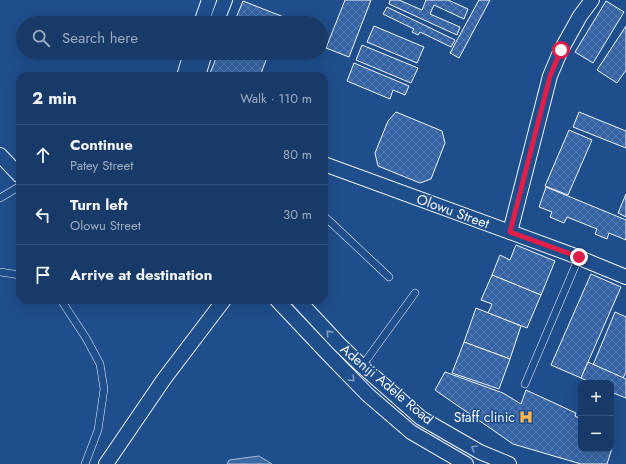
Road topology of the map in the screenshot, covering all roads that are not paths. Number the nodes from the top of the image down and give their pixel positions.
1 (209, 0) edge
2 (225, 0) edge
3 (592, 0) edge
4 (203, 16) edge
5 (219, 16) edge
6 (189, 60) edge
7 (203, 60) edge
8 (185, 72) edge
9 (199, 72) edge
10 (0, 154) edge
11 (328, 165) edge
12 (16, 172) edge
13 (16, 188) edge
14 (0, 198) edge
15 (328, 220) edge
16 (510, 232) junction
17 (579, 257) junction
18 (0, 272) edge
19 (16, 274) edge
20 (389, 277) dead end
21 (626, 277) edge
22 (415, 294) dead end
23 (64, 304) edge
24 (221, 304) edge
25 (281, 304) edge
26 (302, 304) edge
27 (362, 366) junction
28 (525, 384) dead end
29 (85, 464) edge
30 (106, 464) edge
31 (466, 464) edge
32 (509, 464) edge

1 - 4 street
2 - 5 street
3 - 16 street
6 - 8 street
7 - 9 street
10 - 12 street
11 - 16 street, Olowu Street
13 - 14 lane
15 - 20 lane
16 - 17 street, Olowu Street
17 - 21 street, Olowu Street
17 - 28 lane
18 - 19 lane
22 - 27 lane
23 - 29 lane
24 - 30 street
25 -> 31 street, Adeniji Adele Road
27 -> 26 street, Adeniji Adele Road
32 -> 27 street, Adeniji Adele Road

